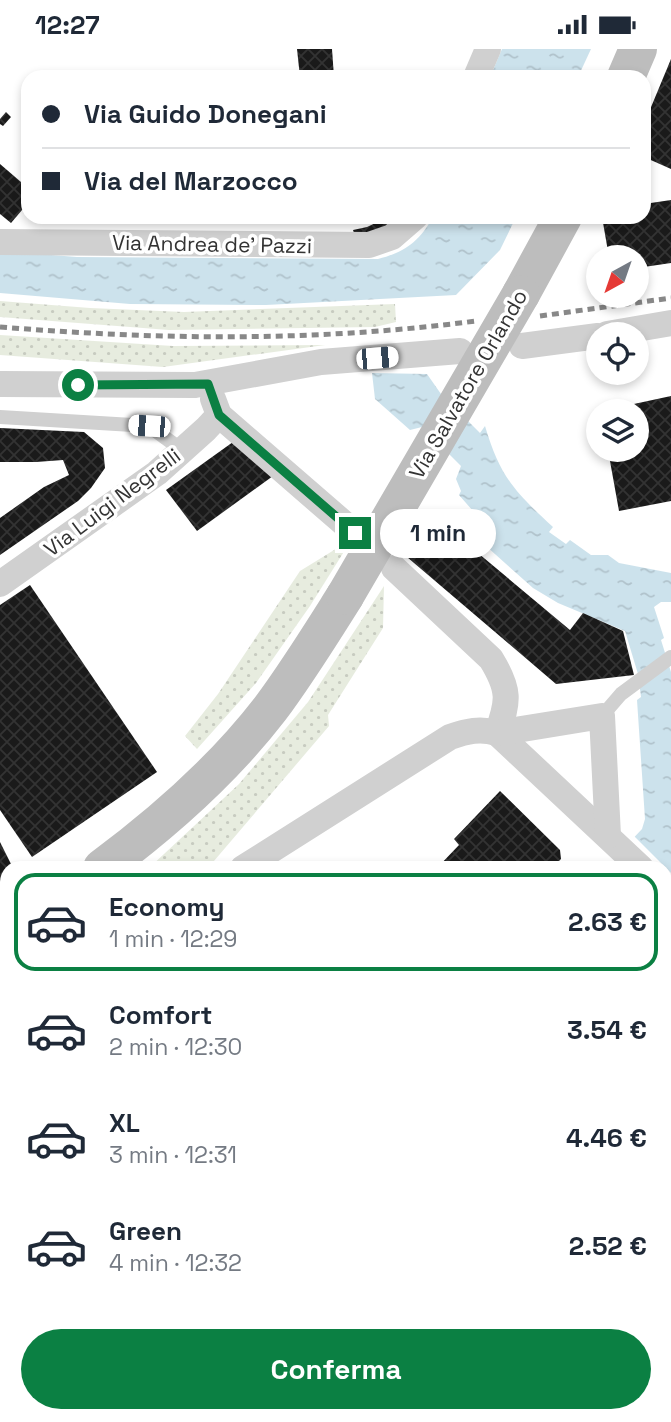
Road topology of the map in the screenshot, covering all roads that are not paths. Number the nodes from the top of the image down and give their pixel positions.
1 (488, 49) edge
2 (638, 49) edge
3 (479, 70) edge
4 (629, 70) edge
5 (407, 224) edge
6 (559, 224) edge
7 (1, 241) edge
8 (671, 323) edge
9 (649, 327) edge
10 (586, 338) edge
11 (522, 346) dead end
12 (460, 351) dead end
13 (0, 384) edge
14 (208, 384) junction
15 (219, 415) junction
16 (0, 417) edge
17 (182, 450) junction
18 (355, 533) dead end
19 (394, 568) dead end
20 (0, 584) edge
21 (671, 657) edge
22 (602, 716) junction
23 (497, 733) junction
24 (608, 836) junction
25 (111, 861) edge
26 (254, 861) edge
27 (634, 861) edge

1 - 3 street
2 - 4 main road
5 - 7 street, Via Andrea de' Pazzi
6 - 25 main road, Via Salvatore Orlando, bridge
8 - 9 street
10 - 11 street
12 - 14 street
13 - 14 street
14 - 15 street
15 - 17 street, Via Luigi Negrelli
15 - 18 street
16 - 17 lane
17 - 20 street, Via Luigi Negrelli
19 - 23 street
21 - 22 lane
22 - 23 street
22 - 24 street
23 - 24 street
23 - 26 street
24 - 27 street

